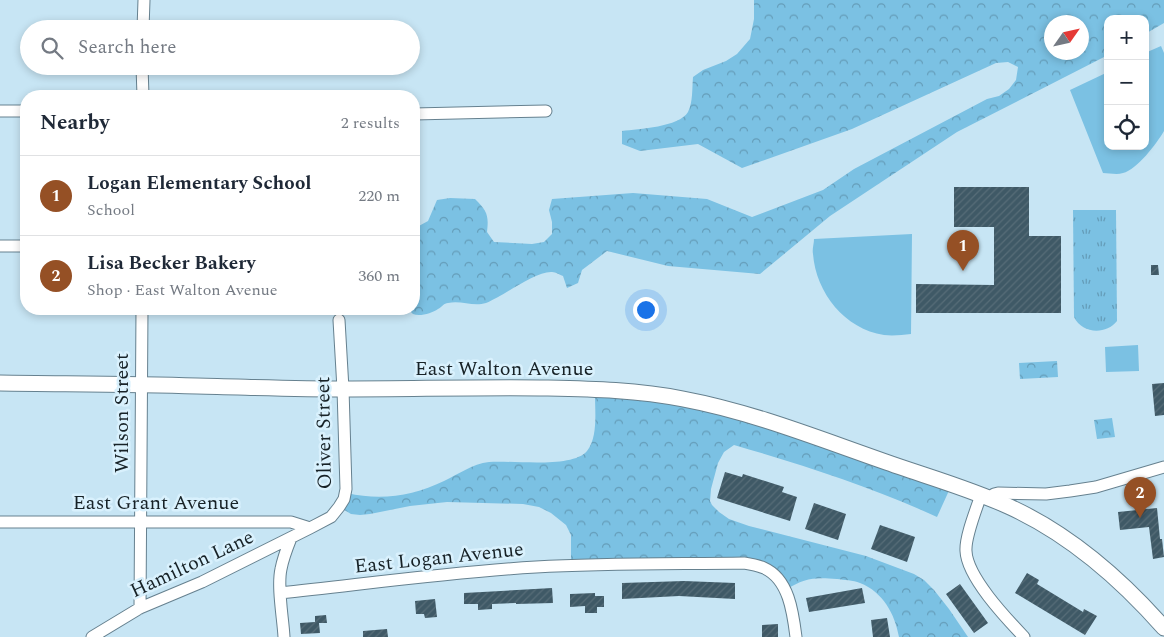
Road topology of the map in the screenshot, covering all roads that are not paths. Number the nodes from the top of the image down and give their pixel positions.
1 (144, 0) edge
2 (143, 20) edge
3 (142, 75) edge
4 (143, 90) edge
5 (0, 111) edge
6 (20, 111) edge
7 (546, 111) dead end
8 (420, 114) edge
9 (0, 246) edge
10 (20, 246) edge
11 (142, 315) edge
12 (339, 320) dead end
13 (0, 383) edge
14 (140, 384) junction
15 (343, 389) junction
16 (1164, 467) edge
17 (986, 497) junction
18 (140, 521) junction
19 (0, 522) edge
20 (310, 528) junction
21 (291, 538) junction
22 (280, 593) junction
23 (140, 608) junction
24 (1164, 628) edge
25 (92, 637) edge
26 (284, 637) edge
27 (796, 637) edge
28 (1024, 637) edge

1 - 2 street
3 - 4 street
5 - 6 street
7 - 8 street
9 - 10 street
11 - 14 street, Wilson Street
12 - 15 street, Oliver Street
13 - 14 main road, East Walton Avenue
14 - 15 main road, East Walton Avenue
14 - 18 street, Wilson Street
15 - 17 main road, East Walton Avenue
15 - 20 street, Oliver Street
16 - 17 street
17 - 24 main road, East Walton Avenue
17 - 28 street
18 - 19 street, East Grant Avenue
18 - 20 street, East Grant Avenue
18 - 23 street, Wilson Street
20 - 21 street, Hamilton Lane
21 - 22 street
21 - 23 street, Hamilton Lane
22 - 26 street
22 - 27 street, East Logan Avenue
23 - 25 street, Hamilton Lane

